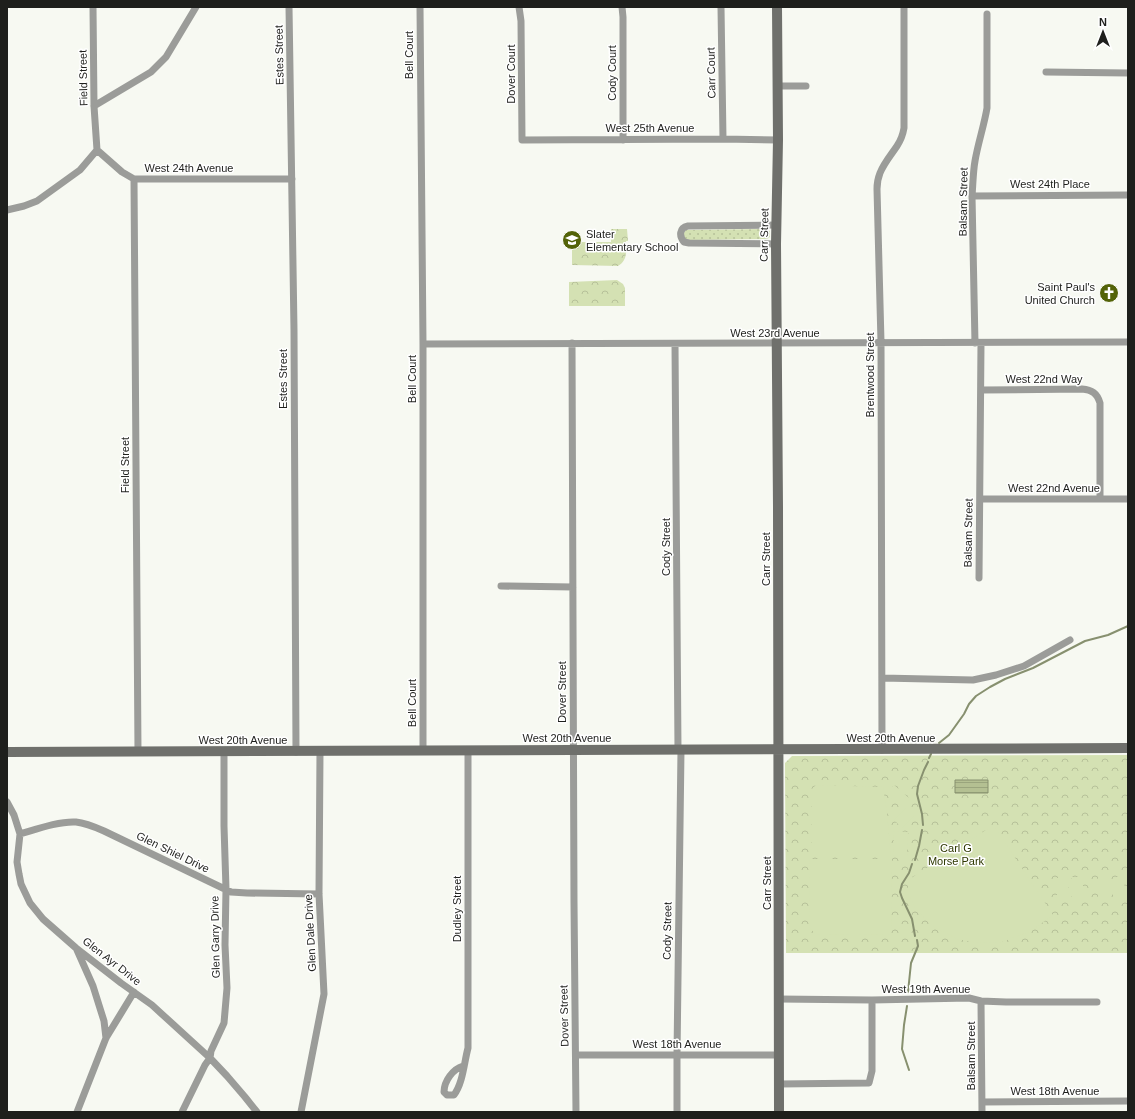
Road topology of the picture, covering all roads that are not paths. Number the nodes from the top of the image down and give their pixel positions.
1 (93, 7) edge
2 (196, 7) edge
3 (289, 7) edge
4 (420, 7) edge
5 (519, 7) edge
6 (622, 7) edge
7 (721, 7) edge
8 (777, 7) edge
9 (904, 7) edge
10 (987, 14) dead end
11 (1046, 72) dead end
12 (1128, 72) edge
13 (778, 86) junction
14 (806, 86) dead end
15 (94, 106) junction
16 (723, 139) junction
17 (522, 140) joint
18 (623, 140) junction
19 (778, 140) junction
20 (97, 150) junction
21 (134, 179) junction
22 (292, 179) junction
23 (1128, 195) edge
24 (972, 196) junction
25 (7, 210) edge
26 (776, 225) junction
27 (776, 244) junction
28 (881, 342) junction
29 (1128, 342) edge
30 (572, 343) junction
31 (978, 343) junction
32 (423, 344) junction
33 (675, 344) junction
34 (776, 344) junction
35 (981, 390) junction
36 (1100, 499) junction
37 (1128, 499) edge
38 (980, 500) junction
39 (979, 578) dead end
40 (501, 586) dead end
41 (573, 587) junction
42 (1070, 640) dead end
43 (882, 678) junction
44 (1128, 748) edge
45 (574, 750) junction
46 (680, 750) junction
47 (778, 750) junction
48 (882, 750) junction
49 (423, 751) junction
50 (468, 751) junction
51 (7, 752) edge
52 (138, 752) junction
53 (224, 752) junction
54 (296, 752) junction
55 (320, 752) junction
56 (7, 802) edge
57 (20, 834) junction
58 (226, 889) junction
59 (319, 894) junction
60 (76, 948) junction
61 (134, 992) junction
62 (779, 999) junction
63 (872, 1000) junction
64 (982, 1001) junction
65 (1097, 1002) dead end
66 (106, 1038) junction
67 (677, 1054) junction
68 (576, 1055) junction
69 (779, 1055) junction
70 (210, 1058) junction
71 (463, 1066) dead end
72 (779, 1084) junction
73 (1128, 1101) edge
74 (982, 1102) junction
75 (77, 1112) edge
76 (182, 1112) edge
77 (256, 1112) edge
78 (302, 1112) edge
79 (576, 1112) edge
80 (677, 1112) edge
81 (779, 1112) edge
82 (982, 1112) edge

1 - 15 street, Field Street
2 - 15 street
3 - 22 street, Estes Street
4 - 32 street, Bell Court
5 - 17 street, Dover Court
6 - 18 street, Cody Court
7 - 16 street, Carr Court
8 - 13 street, Carr Street
9 - 28 street, Brentwood Street
10 - 24 street, Balsam Street
11 - 12 street
13 - 14 street
13 - 19 street, Carr Street
15 - 20 street, Field Street
16 - 18 street, West 25th Avenue
16 - 19 street, West 25th Avenue
17 - 18 street, West 25th Avenue
19 - 26 street, Carr Street
20 - 21 street, West 24th Avenue
20 - 25 street
21 - 22 street, West 24th Avenue
21 - 52 street, Field Street
22 - 54 street, Estes Street
23 - 24 street, West 24th Place
24 - 31 street, Balsam Street
26 - 27 street, Carr Street
26 - 27 street
27 - 34 street, Carr Street
28 - 31 street, West 23rd Avenue
28 - 34 street, West 23rd Avenue
28 - 43 street, Brentwood Street
29 - 31 street, West 23rd Avenue
30 - 32 street, West 23rd Avenue
30 - 33 street, West 23rd Avenue
30 - 41 street, Dover Street
31 - 35 street, Balsam Street
32 - 49 street, Bell Court
33 - 34 street, West 23rd Avenue
33 - 46 street, Cody Street
34 - 47 street, Carr Street
35 - 36 street, West 22nd Way
35 - 38 street, Balsam Street
36 - 37 street, West 22nd Avenue
36 - 38 street, West 22nd Avenue
38 - 39 street, Balsam Street
40 - 41 street
41 - 45 street, Dover Street
42 - 43 street
43 - 48 street, Brentwood Street
44 - 48 street, West 20th Avenue
45 - 46 street, West 20th Avenue
45 - 50 street, West 20th Avenue
45 - 68 street, Dover Street
46 - 47 street, West 20th Avenue
46 - 67 street, Cody Street
47 - 48 street, West 20th Avenue
47 - 62 street, Carr Street
49 - 50 street, West 20th Avenue
49 - 55 street, West 20th Avenue
50 - 71 street, Dudley Street
51 - 52 street, West 20th Avenue
52 - 53 street, West 20th Avenue
53 - 54 street, West 20th Avenue
53 - 58 street, Glen Garry Drive
54 - 55 street, West 20th Avenue
55 - 59 street, Glen Dale Drive
56 - 57 street, Glen Ayr Drive
57 - 58 street, Glen Shiel Drive
57 - 60 street, Glen Ayr Drive
58 - 59 street, Glen Shiel Drive
58 - 70 street, Glen Garry Drive
59 - 78 street, Glen Dale Drive
60 - 61 street, Glen Ayr Drive
60 - 66 street
61 - 66 street
61 - 70 street, Glen Ayr Drive
62 - 63 street, West 19th Avenue
62 - 69 street, Carr Street
63 - 64 street, West 19th Avenue
63 - 72 street
64 - 65 street, West 19th Avenue
64 - 74 street, Balsam Street
66 - 75 street
67 - 68 street, West 18th Avenue
67 - 69 street, West 18th Avenue
67 - 80 street, Cody Street
68 - 79 street, Dover Street
69 - 72 street, Carr Street
70 - 76 street, Glen Garry Drive
70 - 77 street, Glen Ayr Drive
72 - 81 street, Carr Street
73 - 74 street, West 18th Avenue
74 - 82 street, Balsam Street

